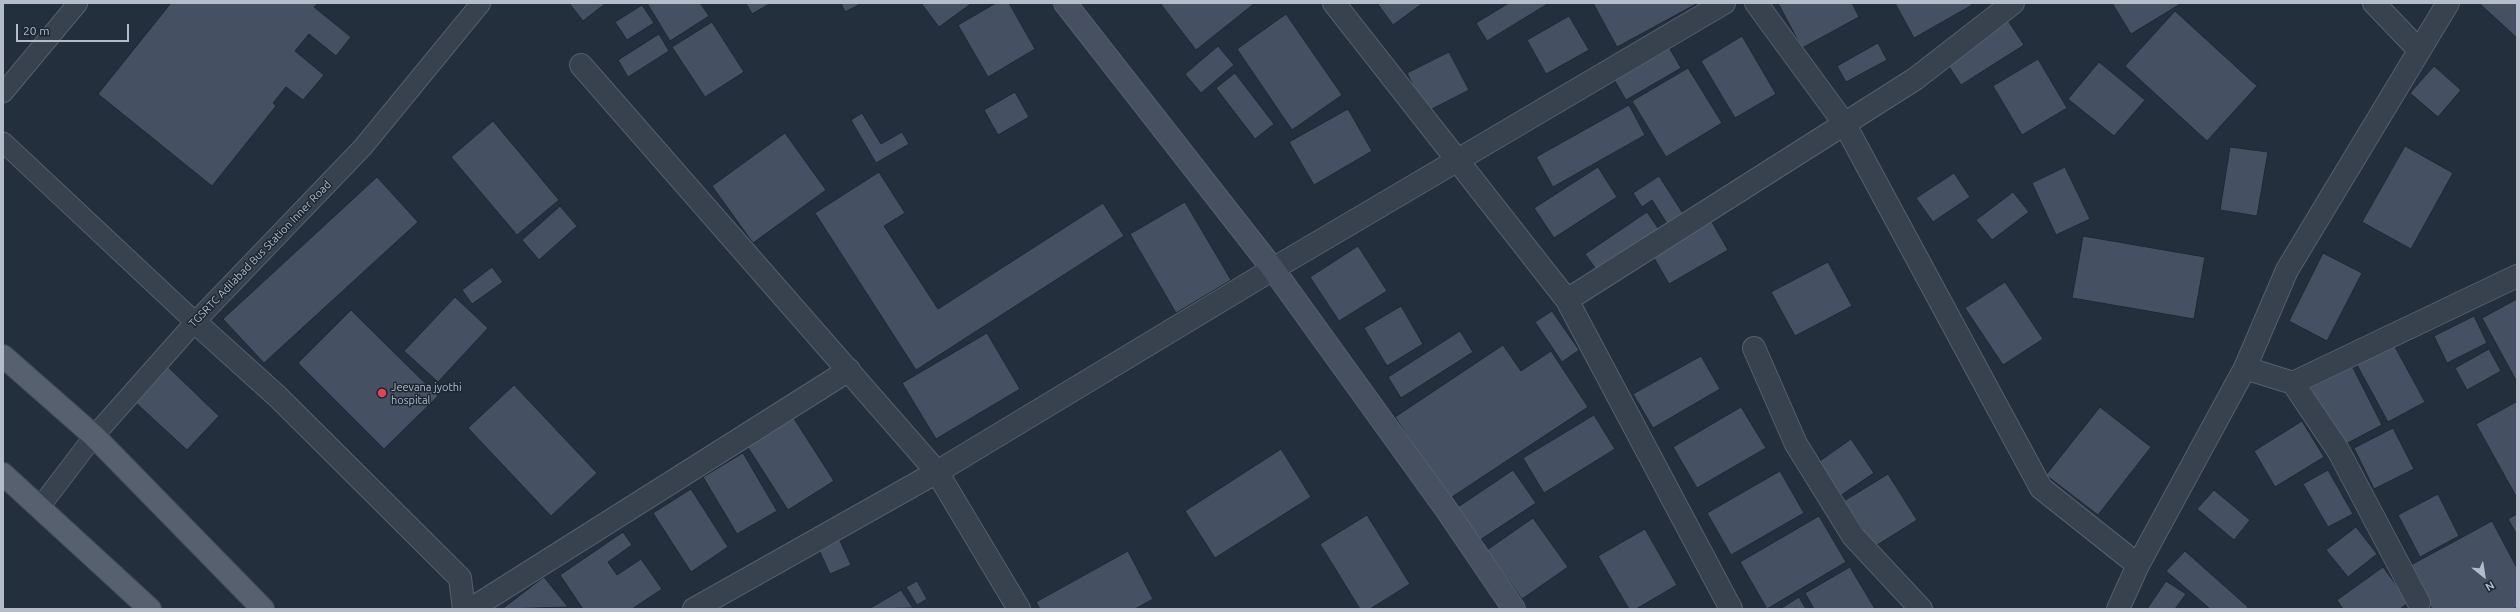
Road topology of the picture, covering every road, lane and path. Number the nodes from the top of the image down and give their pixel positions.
1 (78, 3) edge
2 (481, 3) edge
3 (1065, 3) edge
4 (1334, 3) edge
5 (1724, 3) edge
6 (1756, 3) edge
7 (2014, 3) edge
8 (2374, 3) edge
9 (2448, 3) edge
10 (2419, 50) junction
11 (582, 65) dead end
12 (3, 92) edge
13 (1844, 123) junction
14 (3, 142) edge
15 (1456, 162) junction
16 (1273, 269) junction
17 (2517, 276) edge
18 (1567, 300) junction
19 (195, 322) junction
20 (1754, 348) dead end
21 (3, 356) edge
22 (2244, 368) junction
23 (849, 370) junction
24 (2293, 383) junction
25 (94, 436) junction
26 (937, 472) junction
27 (3, 474) edge
28 (40, 507) junction
29 (2138, 565) junction
30 (2419, 603) dead end
31 (150, 609) edge
32 (263, 609) edge
33 (464, 609) edge
34 (471, 609) edge
35 (694, 609) edge
36 (1019, 609) edge
37 (1514, 609) edge
38 (1731, 609) edge
39 (1921, 609) edge
40 (2118, 609) edge

1 - 12 lane
2 - 19 lane, TGSRTC Adilabad Bus Station Inner Road
3 - 16 street
4 - 15 street
5 - 15 street
6 - 13 street
7 - 13 street
8 - 10 street
9 - 10 street
10 - 22 street
11 - 23 street
13 - 18 street
13 - 29 street
14 - 19 lane
15 - 16 street
15 - 18 street
16 - 26 street
16 - 37 street
17 - 24 street
18 - 38 street
19 - 25 lane, TGSRTC Adilabad Bus Station Inner Road
19 - 33 street
20 - 39 street
21 - 25 main road
22 - 24 street
22 - 29 street
23 - 26 street
23 - 34 street
24 - 30 street
25 - 28 lane, TGSRTC Adilabad Bus Station Inner Road
25 - 32 main road
26 - 35 street
26 - 36 street
27 - 28 main road
28 - 31 main road
29 - 40 street

